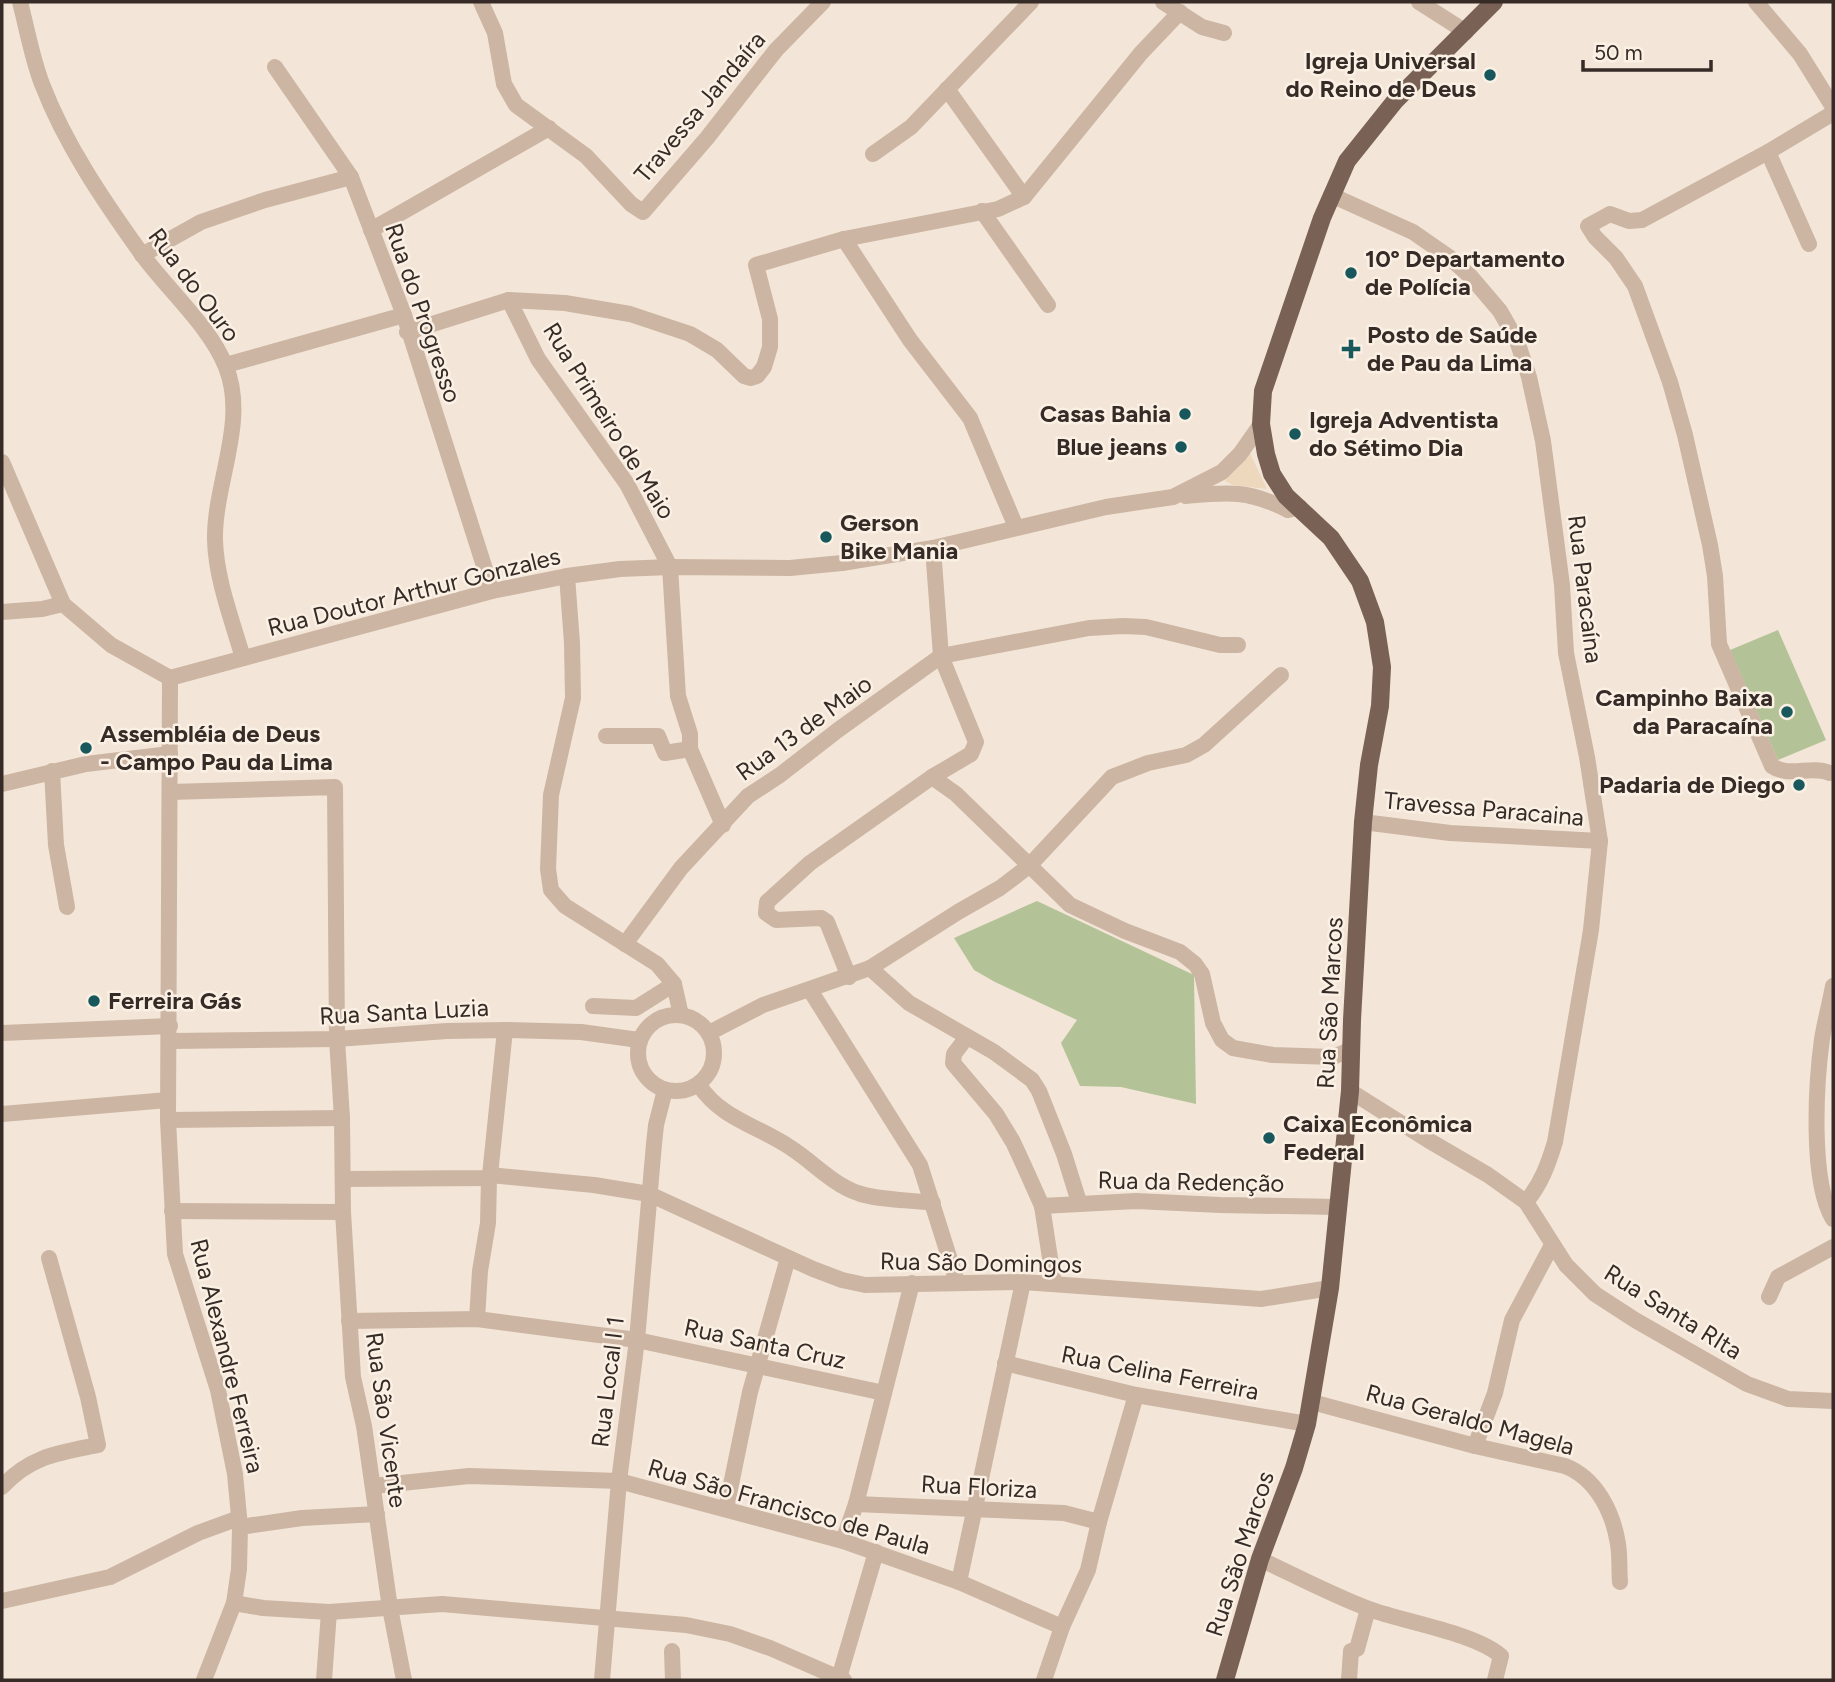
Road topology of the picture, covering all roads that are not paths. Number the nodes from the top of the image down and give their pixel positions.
1 (20, 2) edge
2 (481, 2) edge
3 (823, 2) edge
4 (1031, 2) edge
5 (1163, 2) edge
6 (1419, 2) edge
7 (1494, 2) edge
8 (1756, 2) edge
9 (1180, 12) junction
10 (1466, 32) junction
11 (1224, 33) dead end
12 (275, 67) dead end
13 (947, 89) junction
14 (1833, 107) edge
15 (1833, 113) edge
16 (549, 128) junction
17 (1768, 152) junction
18 (873, 154) dead end
19 (352, 177) junction
20 (1331, 195) junction
21 (1024, 197) junction
22 (982, 211) junction
23 (371, 230) junction
24 (844, 239) junction
25 (1809, 244) dead end
26 (142, 255) junction
27 (509, 300) junction
28 (1048, 305) dead end
29 (405, 323) junction
30 (226, 365) junction
31 (1261, 424) junction
32 (2, 462) edge
33 (1173, 497) junction
34 (1300, 507) junction
35 (1016, 527) junction
36 (933, 548) junction
37 (670, 567) junction
38 (567, 576) junction
39 (492, 591) junction
40 (63, 604) junction
41 (2, 612) edge
42 (1238, 645) dead end
43 (940, 656) junction
44 (243, 658) junction
45 (1281, 675) dead end
46 (170, 677) junction
47 (606, 736) dead end
48 (690, 749) junction
49 (170, 754) junction
50 (52, 771) junction
51 (1832, 775) edge
52 (932, 777) junction
53 (2, 784) edge
54 (170, 792) junction
55 (1363, 822) junction
56 (723, 825) junction
57 (1600, 841) junction
58 (1029, 866) junction
59 (67, 907) dead end
60 (625, 944) junction
61 (870, 968) junction
62 (849, 977) junction
63 (674, 984) junction
64 (1833, 986) edge
65 (810, 990) junction
66 (593, 1006) dead end
67 (681, 1015) junction
68 (505, 1030) junction
69 (2, 1033) edge
70 (709, 1033) junction
71 (170, 1034) junction
72 (967, 1037) junction
73 (337, 1039) junction
74 (639, 1041) junction
75 (1352, 1049) junction
76 (699, 1085) junction
77 (666, 1090) junction
78 (1350, 1091) junction
79 (168, 1100) junction
80 (2, 1114) edge
81 (342, 1118) junction
82 (168, 1120) junction
83 (489, 1177) junction
84 (343, 1179) junction
85 (649, 1194) junction
86 (1079, 1202) junction
87 (1526, 1202) junction
88 (933, 1203) junction
89 (1042, 1206) junction
90 (1339, 1207) junction
91 (172, 1211) junction
92 (343, 1212) junction
93 (1833, 1219) edge
94 (1552, 1245) junction
95 (1833, 1247) edge
96 (49, 1258) dead end
97 (788, 1258) junction
98 (957, 1282) junction
99 (1023, 1282) junction
100 (912, 1283) junction
101 (1054, 1284) junction
102 (1330, 1288) junction
103 (1769, 1297) dead end
104 (477, 1319) junction
105 (349, 1321) junction
106 (637, 1340) junction
107 (1005, 1363) junction
108 (756, 1366) junction
109 (884, 1392) junction
110 (1136, 1395) junction
111 (1833, 1401) edge
112 (1312, 1402) junction
113 (1307, 1424) junction
114 (1475, 1446) junction
115 (619, 1481) junction
116 (373, 1486) junction
117 (2, 1487) edge
118 (856, 1504) junction
119 (726, 1509) junction
120 (974, 1509) junction
121 (377, 1514) junction
122 (1099, 1522) junction
123 (239, 1523) junction
124 (843, 1541) junction
125 (876, 1552) junction
126 (1260, 1559) junction
127 (959, 1582) junction
128 (1620, 1582) dead end
129 (2, 1601) edge
130 (234, 1603) junction
131 (390, 1608) junction
132 (1368, 1609) junction
133 (329, 1612) junction
134 (607, 1619) junction
135 (1062, 1627) junction
136 (673, 1651) dead end
137 (842, 1679) edge
138 (204, 1680) edge
139 (324, 1680) edge
140 (404, 1680) edge
141 (602, 1680) edge
142 (673, 1680) edge
143 (1044, 1680) edge
144 (1225, 1680) edge
145 (1349, 1680) edge
146 (1495, 1680) edge

1 - 26 street, Rua do Ouro
2 - 16 street
3 - 16 street, Travessa Jandaíra
4 - 13 street
5 - 9 street
6 - 10 street
7 - 10 main road, Rua São Marcos
8 - 14 street
9 - 11 street
9 - 21 street
10 - 20 main road, Rua São Marcos
12 - 19 street, Rua do Progresso
13 - 18 street
13 - 21 street
15 - 17 street
16 - 23 street
17 - 25 street
17 - 51 street
19 - 23 street, Rua do Progresso
19 - 26 street
20 - 31 main road, Rua São Marcos
20 - 57 street, Rua Paracaína
21 - 22 street
22 - 24 street
22 - 28 street
23 - 29 street, Rua do Progresso
24 - 27 street, Rua Primeiro de Maio
24 - 35 street
26 - 30 street, Rua do Ouro
27 - 29 street, Rua Primeiro de Maio
27 - 37 street, Rua Primeiro de Maio
29 - 30 street, Rua Primeiro de Maio
29 - 39 street, Rua do Progresso
30 - 44 street, Rua do Ouro
31 - 33 street, Rua Doutor Arthur Gonzales
31 - 34 main road, Rua São Marcos
32 - 40 street
33 - 34 street
33 - 35 street, Rua Doutor Arthur Gonzales
34 - 55 main road, Rua São Marcos
35 - 36 street, Rua Doutor Arthur Gonzales
36 - 37 street, Rua Doutor Arthur Gonzales
36 - 43 street
37 - 38 street, Rua Doutor Arthur Gonzales
37 - 48 street
38 - 39 street, Rua Doutor Arthur Gonzales
38 - 60 street
39 - 44 street, Rua Doutor Arthur Gonzales
40 - 41 street
40 - 46 street
42 - 43 street, Rua 13 de Maio
43 - 52 street
43 - 56 street, Rua 13 de Maio
44 - 46 street, Rua Doutor Arthur Gonzales
45 - 58 street
46 - 49 street, Rua Alexandre Ferreira
47 - 48 street
48 - 56 street
49 - 50 street
49 - 54 street, Rua Alexandre Ferreira
50 - 53 street
50 - 59 street
52 - 58 street
52 - 62 street
54 - 71 street, Rua Alexandre Ferreira
54 - 73 street, Rua São Vicente
55 - 57 street, Travessa Paracaina
55 - 75 main road, Rua São Marcos
56 - 60 street, Rua 13 de Maio
57 - 87 street, Rua Paracaína
58 - 61 street
58 - 75 street
60 - 63 street
61 - 62 street
61 - 72 street
62 - 65 street
63 - 66 street
63 - 67 street
64 - 93 street
65 - 70 street
65 - 88 street
67 - 70 street
67 - 74 street
68 - 73 street, Rua Santa Luzia
68 - 74 street, Rua Santa Luzia
68 - 83 street
69 - 71 street, Rua Santa Luzia
70 - 76 street
71 - 73 street, Rua Santa Luzia
71 - 79 street, Rua Alexandre Ferreira
72 - 86 street
72 - 89 street
73 - 81 street, Rua São Vicente
74 - 77 street
75 - 78 main road, Rua São Marcos
76 - 77 street
76 - 88 street
77 - 85 street, Rua Local I 1
78 - 87 street, Rua Santa RIta
78 - 90 main road, Rua São Marcos
79 - 80 street
79 - 82 street, Rua Alexandre Ferreira
81 - 82 street
81 - 84 street, Rua São Vicente
82 - 91 street, Rua Alexandre Ferreira
83 - 84 street
83 - 85 street, Rua São Domingos
83 - 104 street
84 - 92 street, Rua São Vicente
85 - 97 street, Rua São Domingos
85 - 106 street, Rua Local I 1
86 - 89 street, Rua da Redenção
86 - 90 street, Rua da Redenção
87 - 94 street, Rua Santa RIta
88 - 98 street
89 - 101 street
90 - 102 main road, Rua São Marcos
91 - 92 street
91 - 123 street, Rua Alexandre Ferreira
92 - 105 street, Rua São Vicente
94 - 111 street, Rua Santa RIta
94 - 114 street
95 - 103 street
96 - 117 street
97 - 100 street, Rua São Domingos
97 - 108 street
98 - 99 street, Rua São Domingos
98 - 100 street, Rua São Domingos
99 - 101 street, Rua São Domingos
99 - 107 street
100 - 109 street
101 - 102 street, Rua São Domingos
102 - 112 main road, Rua São Marcos
104 - 105 street, Rua Santa Cruz
104 - 106 street, Rua Santa Cruz
105 - 116 street, Rua São Vicente
106 - 108 street, Rua Santa Cruz
106 - 115 street, Rua Local I 1
107 - 110 street, Rua Celina Ferreira
107 - 120 street
108 - 109 street, Rua Santa Cruz
108 - 119 street
109 - 118 street
110 - 113 street, Rua Celina Ferreira
110 - 122 street
112 - 113 main road, Rua São Marcos
112 - 114 street, Rua Geraldo Magela
113 - 126 main road, Rua São Marcos
114 - 128 street, Rua Geraldo Magela
115 - 116 street, Rua São Francisco de Paula
115 - 119 street, Rua São Francisco de Paula
115 - 134 street, Rua Local I 1
116 - 121 street, Rua São Vicente
118 - 120 street, Rua Floriza
118 - 124 street
119 - 124 street, Rua São Francisco de Paula
120 - 122 street, Rua Floriza
120 - 127 street
121 - 123 street
121 - 131 street, Rua São Vicente
122 - 135 street
123 - 129 street
123 - 130 street, Rua Alexandre Ferreira
124 - 125 street, Rua São Francisco de Paula
125 - 127 street, Rua São Francisco de Paula
125 - 137 street
126 - 132 street
126 - 144 main road, Rua São Marcos
127 - 135 street, Rua São Francisco de Paula
130 - 133 street
130 - 138 street, Rua Alexandre Ferreira
131 - 133 street
131 - 134 street
131 - 140 street, Rua São Vicente
132 - 145 street
132 - 146 street
133 - 139 street
134 - 137 street
134 - 141 street, Rua Local I 1
135 - 143 street
136 - 142 street

